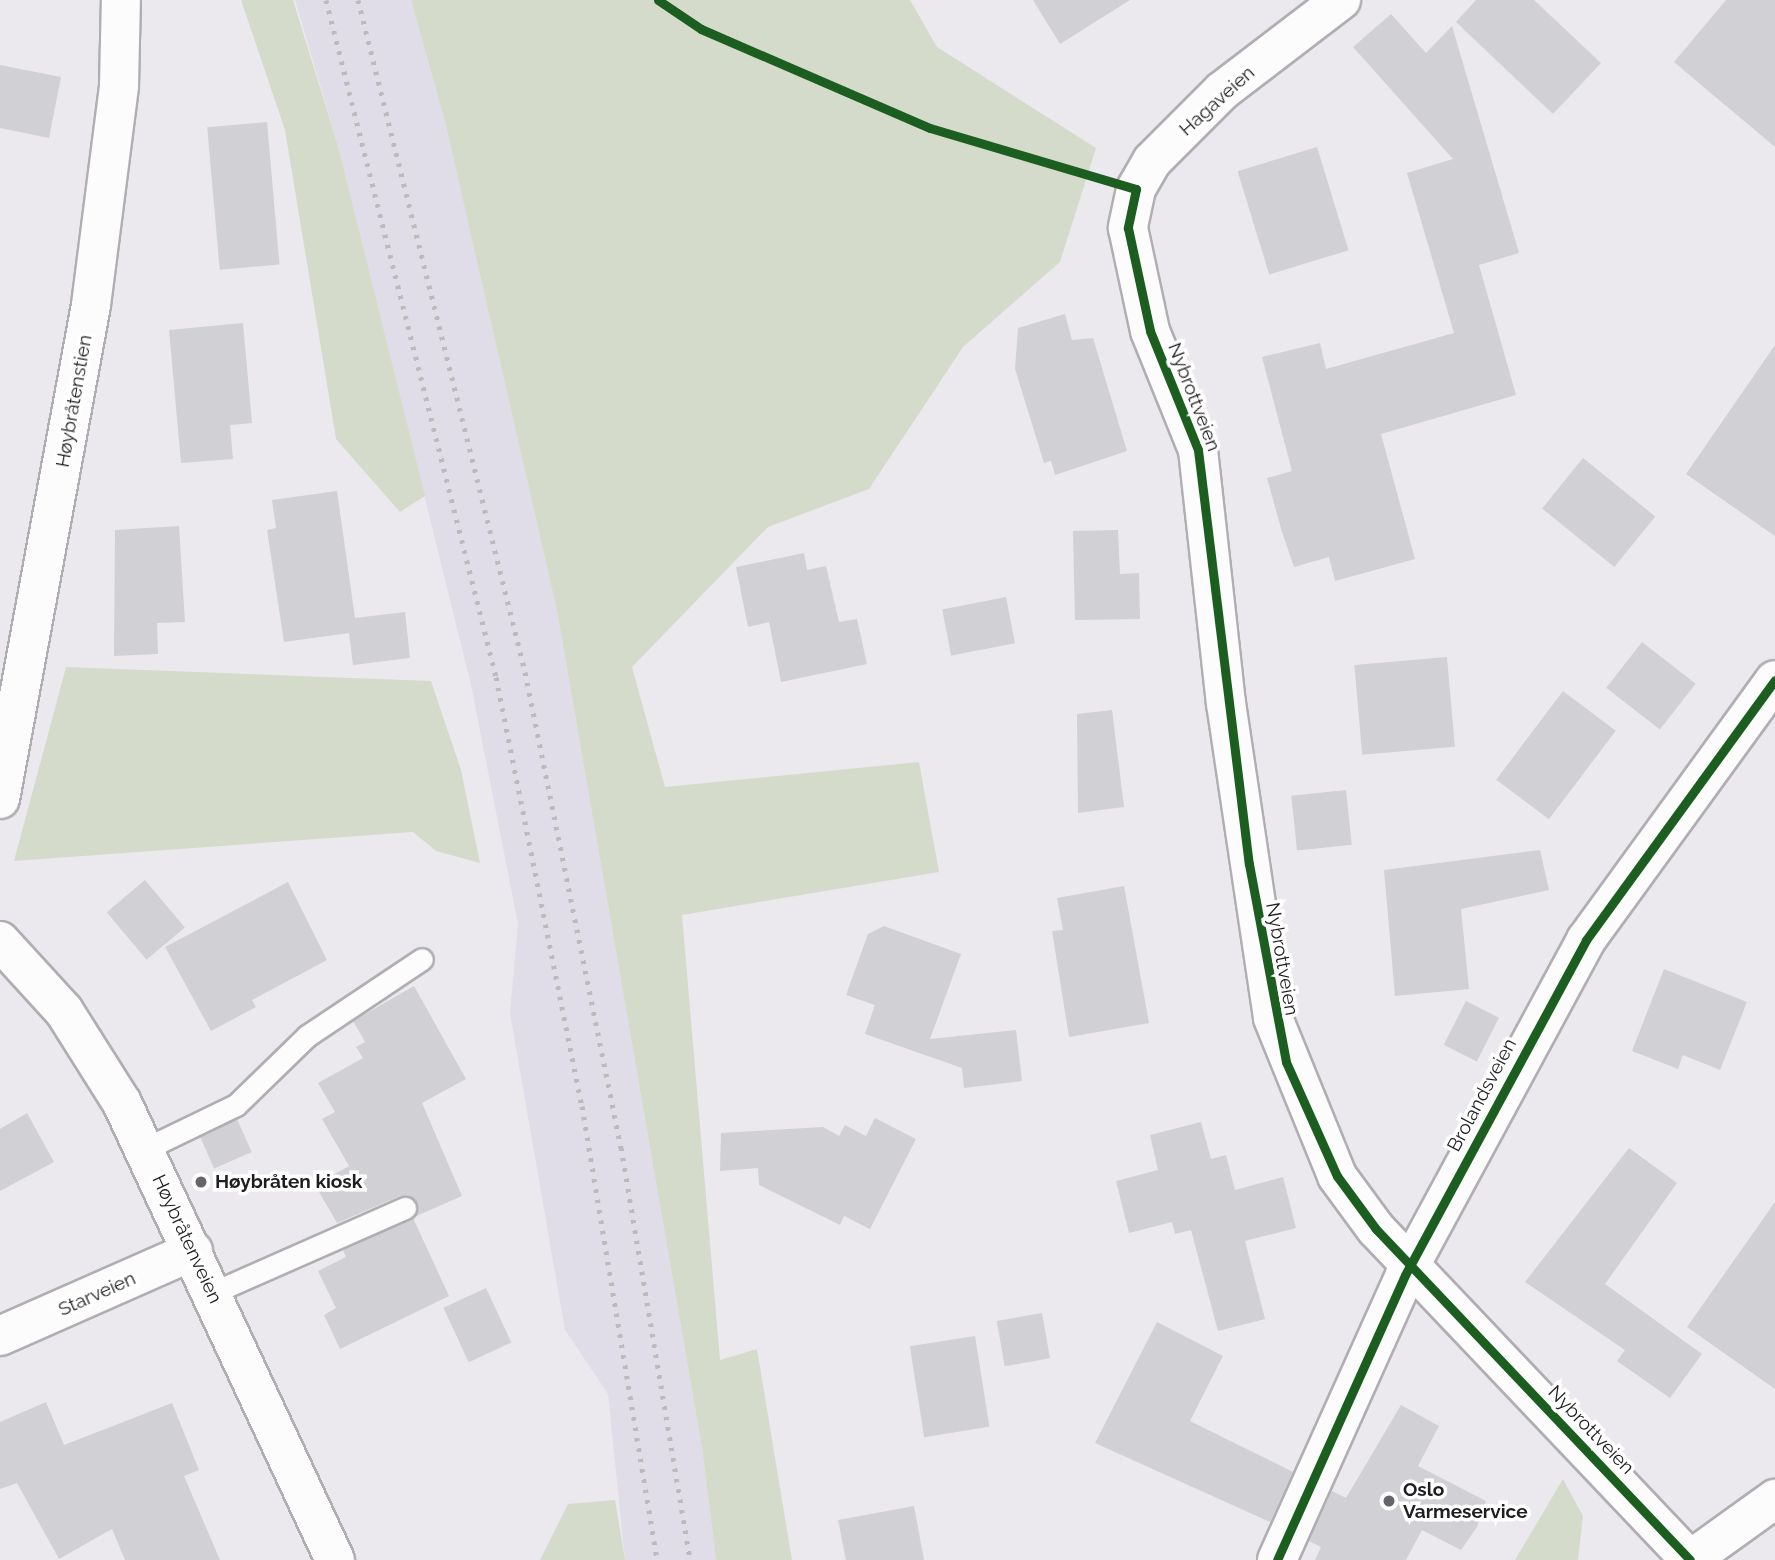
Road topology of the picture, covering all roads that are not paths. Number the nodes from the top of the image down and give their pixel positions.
1 (121, 0) edge
2 (1341, 0) edge
3 (1128, 228) joint
4 (1775, 680) edge
5 (0, 799) edge
6 (0, 941) edge
7 (422, 959) dead end
8 (145, 1149) junction
9 (405, 1208) dead end
10 (193, 1251) junction
11 (1409, 1268) junction
12 (212, 1293) junction
13 (0, 1336) edge
14 (1775, 1499) edge
15 (335, 1560) edge
16 (1277, 1560) edge
17 (1690, 1560) edge

1 - 5 street, Høybråtenstien
2 - 3 street, Hagaveien
3 - 11 street, Nybrottveien
4 - 11 street, Brolandsveien
6 - 8 street, Høybråtenveien
7 - 8 lane
8 - 10 street, Høybråtenveien
9 - 12 lane
10 - 12 street, Høybråtenveien
10 - 13 street, Starveien
11 - 16 street, Brolandsveien
11 - 17 street, Nybrottveien
12 - 15 street, Høybråtenveien
14 - 17 street

